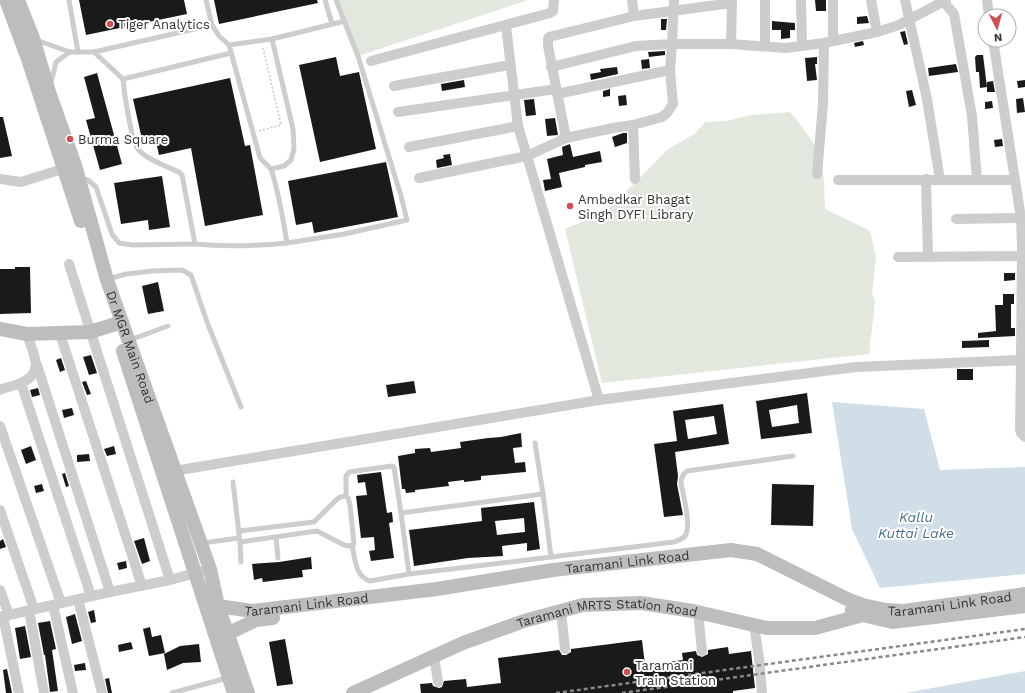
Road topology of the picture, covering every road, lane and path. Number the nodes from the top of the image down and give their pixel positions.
1 (6, 0) edge
2 (18, 0) edge
3 (69, 0) edge
4 (206, 0) edge
5 (325, 0) edge
6 (336, 0) edge
7 (554, 0) edge
8 (632, 0) edge
9 (765, 0) edge
10 (801, 0) edge
11 (833, 0) edge
12 (872, 0) edge
13 (905, 0) edge
14 (943, 0) edge
15 (732, 2) edge
16 (674, 5) edge
17 (634, 16) junction
18 (909, 19) junction
19 (345, 21) junction
20 (332, 24) junction
21 (212, 25) junction
22 (506, 26) junction
23 (877, 32) junction
24 (272, 39) junction
25 (27, 40) junction
26 (829, 41) junction
27 (672, 44) junction
28 (731, 44) junction
29 (229, 45) junction
30 (263, 46) dead end
31 (765, 46) junction
32 (802, 46) junction
33 (994, 48) edge
34 (70, 52) junction
35 (78, 52) junction
36 (94, 52) junction
37 (231, 53) junction
38 (371, 61) dead end
39 (510, 65) junction
40 (551, 66) junction
41 (670, 70) junction
42 (123, 79) junction
43 (394, 86) dead end
44 (557, 91) junction
45 (49, 92) junction
46 (515, 96) junction
47 (398, 112) dead end
48 (633, 125) junction
49 (518, 126) junction
50 (252, 132) junction
51 (566, 138) junction
52 (408, 147) dead end
53 (527, 156) junction
54 (69, 166) junction
55 (271, 169) junction
56 (817, 174) dead end
57 (419, 178) dead end
58 (0, 179) edge
59 (79, 179) junction
60 (634, 179) dead end
61 (926, 179) junction
62 (838, 180) dead end
63 (940, 180) junction
64 (977, 180) junction
65 (1015, 180) junction
66 (1022, 206) edge
67 (1021, 218) junction
68 (956, 219) dead end
69 (287, 243) junction
70 (195, 244) junction
71 (1024, 244) edge
72 (928, 256) junction
73 (1021, 256) junction
74 (898, 257) dead end
75 (69, 264) dead end
76 (1023, 279) edge
77 (107, 280) junction
78 (1023, 300) edge
79 (118, 323) junction
80 (168, 326) dead end
81 (0, 329) edge
82 (1023, 331) edge
83 (90, 332) junction
84 (28, 334) junction
85 (60, 334) junction
86 (129, 340) junction
87 (1023, 360) edge
88 (37, 365) junction
89 (21, 383) junction
90 (0, 390) edge
91 (1022, 399) edge
92 (599, 400) junction
93 (241, 407) dead end
94 (0, 426) edge
95 (1025, 437) edge
96 (535, 443) dead end
97 (794, 456) dead end
98 (174, 471) junction
99 (233, 482) dead end
100 (543, 494) junction
101 (346, 496) junction
102 (0, 510) edge
103 (401, 513) junction
104 (239, 531) junction
105 (276, 537) junction
106 (240, 540) junction
107 (200, 544) junction
108 (352, 546) junction
109 (551, 557) junction
110 (278, 558) dead end
111 (241, 562) dead end
112 (210, 570) junction
113 (196, 574) junction
114 (409, 574) junction
115 (170, 580) junction
116 (142, 586) junction
117 (0, 590) edge
118 (110, 592) junction
119 (1025, 594) edge
120 (91, 596) junction
121 (78, 599) junction
122 (57, 604) junction
123 (218, 606) junction
124 (1025, 606) edge
125 (31, 610) junction
126 (863, 610) junction
127 (561, 611) junction
128 (698, 612) junction
129 (4, 616) edge
130 (754, 625) junction
131 (227, 634) junction
132 (565, 649) dead end
133 (702, 651) dead end
134 (434, 656) junction
135 (229, 677) junction
136 (438, 682) dead end
137 (19, 693) edge
138 (44, 693) edge
139 (73, 693) edge
140 (102, 693) edge
141 (172, 693) edge
142 (234, 693) edge
143 (248, 693) edge
144 (353, 693) edge
145 (762, 693) edge

1 - 25 street, Dr MGR Main Road
2 - 25 street, Dr MGR Main Road
3 - 35 lane
4 - 21 lane
5 - 20 lane
6 - 19 lane
7 - 22 street
8 - 17 street
9 - 31 street
10 - 32 street
11 - 26 street
12 - 23 street
13 - 18 street
14 - 18 street
14 - 64 street
15 - 16 street
15 - 28 street
16 - 17 street
16 - 27 street
17 - 40 street
18 - 23 street
18 - 63 street
19 - 20 lane
19 - 69 lane
20 - 24 lane
21 - 29 lane
21 - 36 lane
22 - 38 street
22 - 39 street
23 - 26 street
24 - 29 lane
24 - 55 lane
25 - 34 lane
25 - 45 street, Dr MGR Main Road
25 - 54 street, Dr MGR Main Road
26 - 32 street
26 - 56 street
27 - 28 street
27 - 40 street
27 - 41 street
28 - 31 street
29 - 37 lane
30 - 50 path
31 - 32 street
33 - 65 street
34 - 35 lane
34 - 45 lane
35 - 36 lane
36 - 42 lane
37 - 42 lane
37 - 50 lane
39 - 43 street
39 - 46 street
40 - 44 street
41 - 44 street
41 - 48 street
42 - 70 lane
44 - 46 street
44 - 51 street
45 - 54 street, Dr MGR Main Road
46 - 47 street
46 - 49 street
48 - 51 street
48 - 60 street
49 - 52 street
49 - 53 street
50 - 55 lane
51 - 53 street
53 - 57 street
53 - 92 street
54 - 58 street
54 - 59 street, Dr MGR Main Road
54 - 79 street, Dr MGR Main Road
55 - 69 lane
59 - 70 lane
59 - 77 street, Dr MGR Main Road
61 - 62 street
61 - 63 street
61 - 72 street
63 - 64 street
64 - 65 street
65 - 66 street
66 - 67 street
67 - 68 street
67 - 71 street
69 - 70 lane
71 - 73 street
72 - 73 street
72 - 74 street
73 - 76 street
75 - 83 street
76 - 78 street
77 - 79 street, Dr MGR Main Road
77 - 93 lane
78 - 82 street
79 - 83 street
79 - 86 street, Dr MGR Main Road
79 - 113 street, Dr MGR Main Road
80 - 86 lane
81 - 84 street
82 - 87 street
83 - 85 street
83 - 115 street
84 - 85 street
84 - 88 street
85 - 116 street
86 - 98 street, Dr MGR Main Road
87 - 91 street
87 - 92 street
88 - 89 street
88 - 118 street
89 - 90 street
89 - 120 street
91 - 95 street
92 - 98 street
94 - 122 street
96 - 100 lane
97 - 109 lane
98 - 107 street, Dr MGR Main Road
99 - 104 lane
100 - 103 lane
100 - 109 lane
101 - 103 lane
101 - 104 lane
101 - 108 lane
102 - 125 street
103 - 114 lane
104 - 106 lane
105 - 106 lane
105 - 108 lane
105 - 110 lane
106 - 107 lane
106 - 111 lane
107 - 112 street, Dr MGR Main Road
108 - 114 lane
109 - 114 lane
112 - 113 street
112 - 123 street, Dr MGR Main Road
113 - 115 street
113 - 135 street, Dr MGR Main Road
115 - 116 street
116 - 118 street
117 - 129 street
118 - 120 street
119 - 126 street, Taramani Link Road
120 - 121 street
121 - 122 street
121 - 140 street
122 - 125 street
122 - 139 street
123 - 126 street, Taramani Link Road
123 - 131 street, Dr MGR Main Road
124 - 126 street, Taramani Link Road
125 - 129 street
125 - 138 street
126 - 130 street, Taramani MRTS Station Road
126 - 131 street, Taramani Link Road
127 - 128 street, Taramani MRTS Station Road
127 - 132 street
127 - 134 street, Taramani MRTS Station Road
128 - 130 street, Taramani MRTS Station Road
128 - 133 street
129 - 137 street
130 - 145 street
131 - 143 street, Dr MGR Main Road
134 - 136 street
134 - 144 street, Taramani MRTS Station Road
135 - 141 lane
135 - 142 street, Dr MGR Main Road

